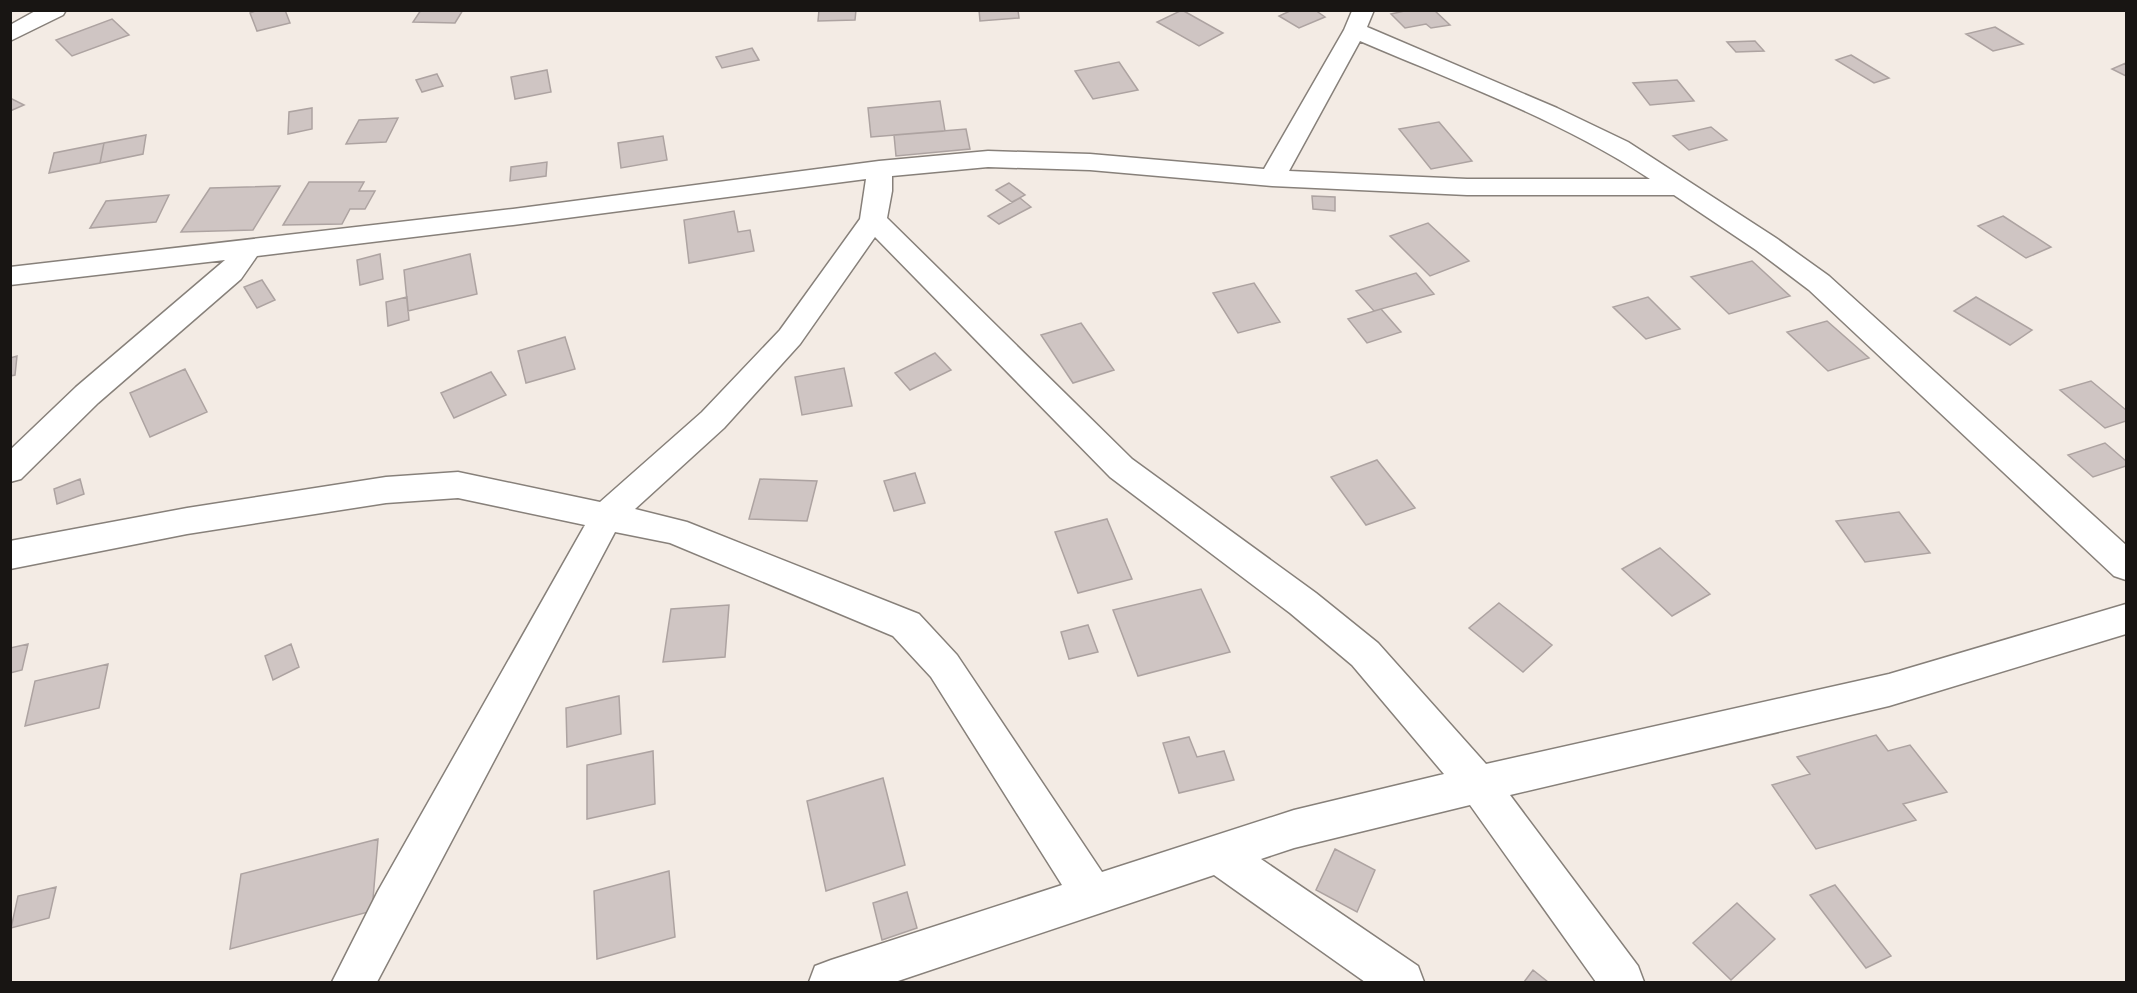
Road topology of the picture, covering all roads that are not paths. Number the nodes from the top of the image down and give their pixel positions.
1 (55, 10) edge
2 (1359, 20) edge
3 (10, 34) edge
4 (879, 169) junction
5 (1272, 178) junction
6 (1679, 187) junction
7 (873, 220) junction
8 (248, 248) junction
9 (10, 276) edge
10 (10, 470) edge
11 (607, 516) junction
12 (10, 555) edge
13 (2127, 566) edge
14 (2127, 619) edge
15 (1478, 784) junction
16 (1218, 854) junction
17 (1093, 896) junction
18 (354, 982) edge
19 (831, 982) edge
20 (1402, 982) edge
21 (1622, 982) edge

1 - 3 street
2 - 5 street
2 - 6 street
4 - 5 street
4 - 7 street
4 - 8 street
5 - 6 street
6 - 13 street
7 - 11 street
7 - 15 street
8 - 9 street
8 - 10 street
11 - 12 street
11 - 17 street
11 - 18 street
14 - 15 street
15 - 16 street
15 - 21 street
16 - 17 street
16 - 20 street
17 - 19 street

